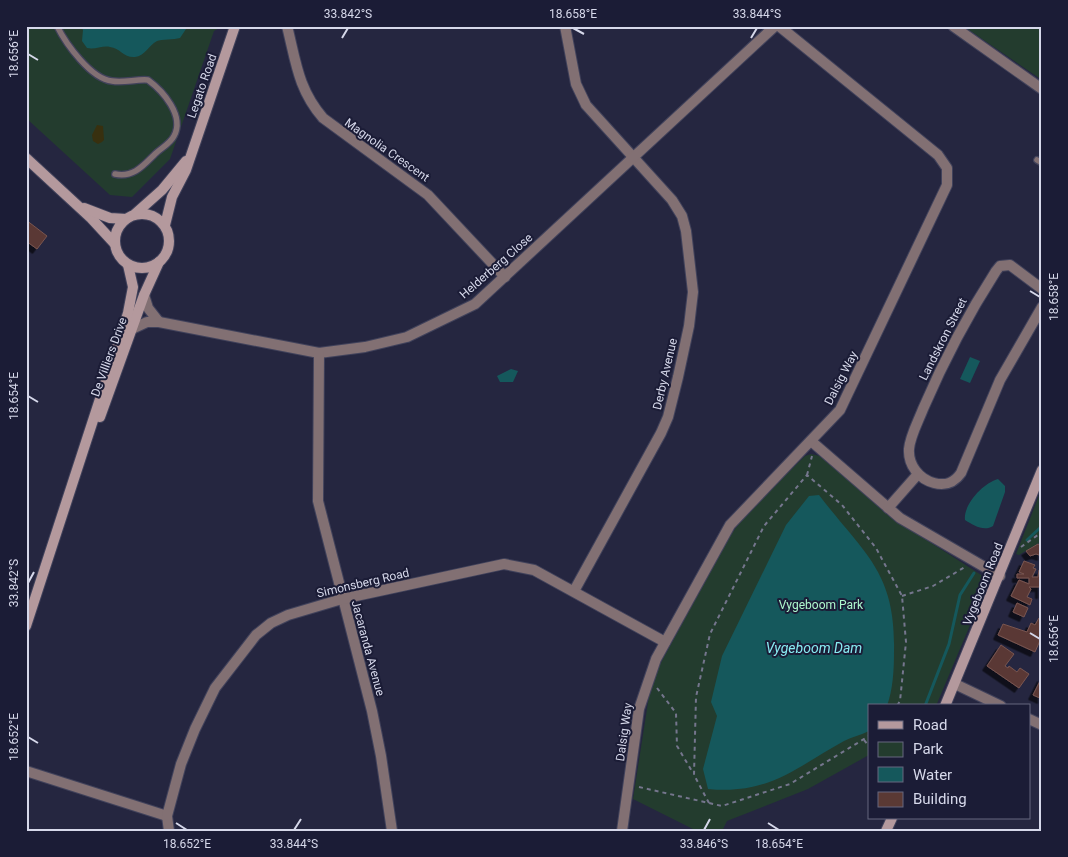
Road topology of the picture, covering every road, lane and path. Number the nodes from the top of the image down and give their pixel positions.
1 (57, 26) edge
2 (235, 26) edge
3 (287, 26) edge
4 (565, 26) edge
5 (777, 26) edge
6 (953, 26) edge
7 (1042, 88) edge
8 (192, 154) junction
9 (634, 157) junction
10 (26, 158) edge
11 (115, 174) dead end
12 (74, 203) junction
13 (130, 217) junction
14 (164, 225) junction
15 (115, 244) junction
16 (159, 262) junction
17 (128, 265) junction
18 (505, 277) junction
19 (1042, 289) edge
20 (144, 295) junction
21 (1042, 307) edge
22 (158, 322) junction
23 (132, 329) junction
24 (319, 353) junction
25 (813, 442) junction
26 (82, 459) junction
27 (1042, 470) edge
28 (918, 474) junction
29 (807, 475) junction
30 (888, 508) junction
31 (1042, 532) edge
32 (1008, 554) junction
33 (961, 572) dead end
34 (1000, 576) junction
35 (574, 591) junction
36 (902, 596) junction
37 (342, 599) junction
38 (26, 626) edge
39 (665, 642) junction
40 (648, 676) junction
41 (956, 684) junction
42 (898, 704) edge
43 (946, 704) edge
44 (997, 704) edge
45 (1030, 719) edge
46 (1042, 725) edge
47 (868, 737) edge
48 (864, 740) junction
49 (868, 745) edge
50 (26, 771) edge
51 (694, 776) junction
52 (629, 785) junction
53 (709, 803) junction
54 (166, 816) junction
55 (168, 831) edge
56 (392, 831) edge
57 (622, 831) edge

1 - 11 lane
2 - 8 street, Legato Road
3 - 18 street, Magnolia Crescent
4 - 9 street
5 - 9 street, Helderberg Close
5 - 25 street, Dalsig Way
6 - 7 street
8 - 13 street, Legato Road
8 - 14 street, Legato Road
9 - 18 street, Helderberg Close
9 - 35 street, Derby Avenue
10 - 12 street
12 - 13 street
12 - 15 street
13 - 14 street
13 - 15 street
14 - 16 street
15 - 17 street
16 - 17 street
16 - 20 street, De Villiers Drive
17 - 26 street, De Villiers Drive
18 - 24 street, Helderberg Close
19 - 28 street, Landskron Street
20 - 22 street
20 - 23 street, De Villiers Drive
21 - 28 street
22 - 23 street, Helderberg Close
22 - 24 street, Helderberg Close
23 - 26 street, De Villiers Drive
24 - 37 street, Jacaranda Avenue
25 - 29 path
25 - 30 street
25 - 39 street, Dalsig Way
26 - 38 street, De Villiers Drive
27 - 32 street, Vygeboom Road
28 - 30 street
29 - 36 path
29 - 51 path
30 - 34 street
31 - 32 path
32 - 34 street, Vygeboom Road
33 - 36 path
34 - 41 street, Vygeboom Road
35 - 37 street, Simonsberg Road
35 - 39 street, Simonsberg Road
36 - 42 path
37 - 54 street, Simonsberg Road
37 - 56 street, Jacaranda Avenue
39 - 40 street, Dalsig Way
40 - 51 path
40 - 52 street, Dalsig Way
41 - 43 street, Vygeboom Road
41 - 44 street
45 - 46 street
47 - 48 path
48 - 49 path
48 - 53 path
50 - 54 street
51 - 53 path
52 - 53 path
52 - 57 street, Dalsig Way
54 - 55 street

